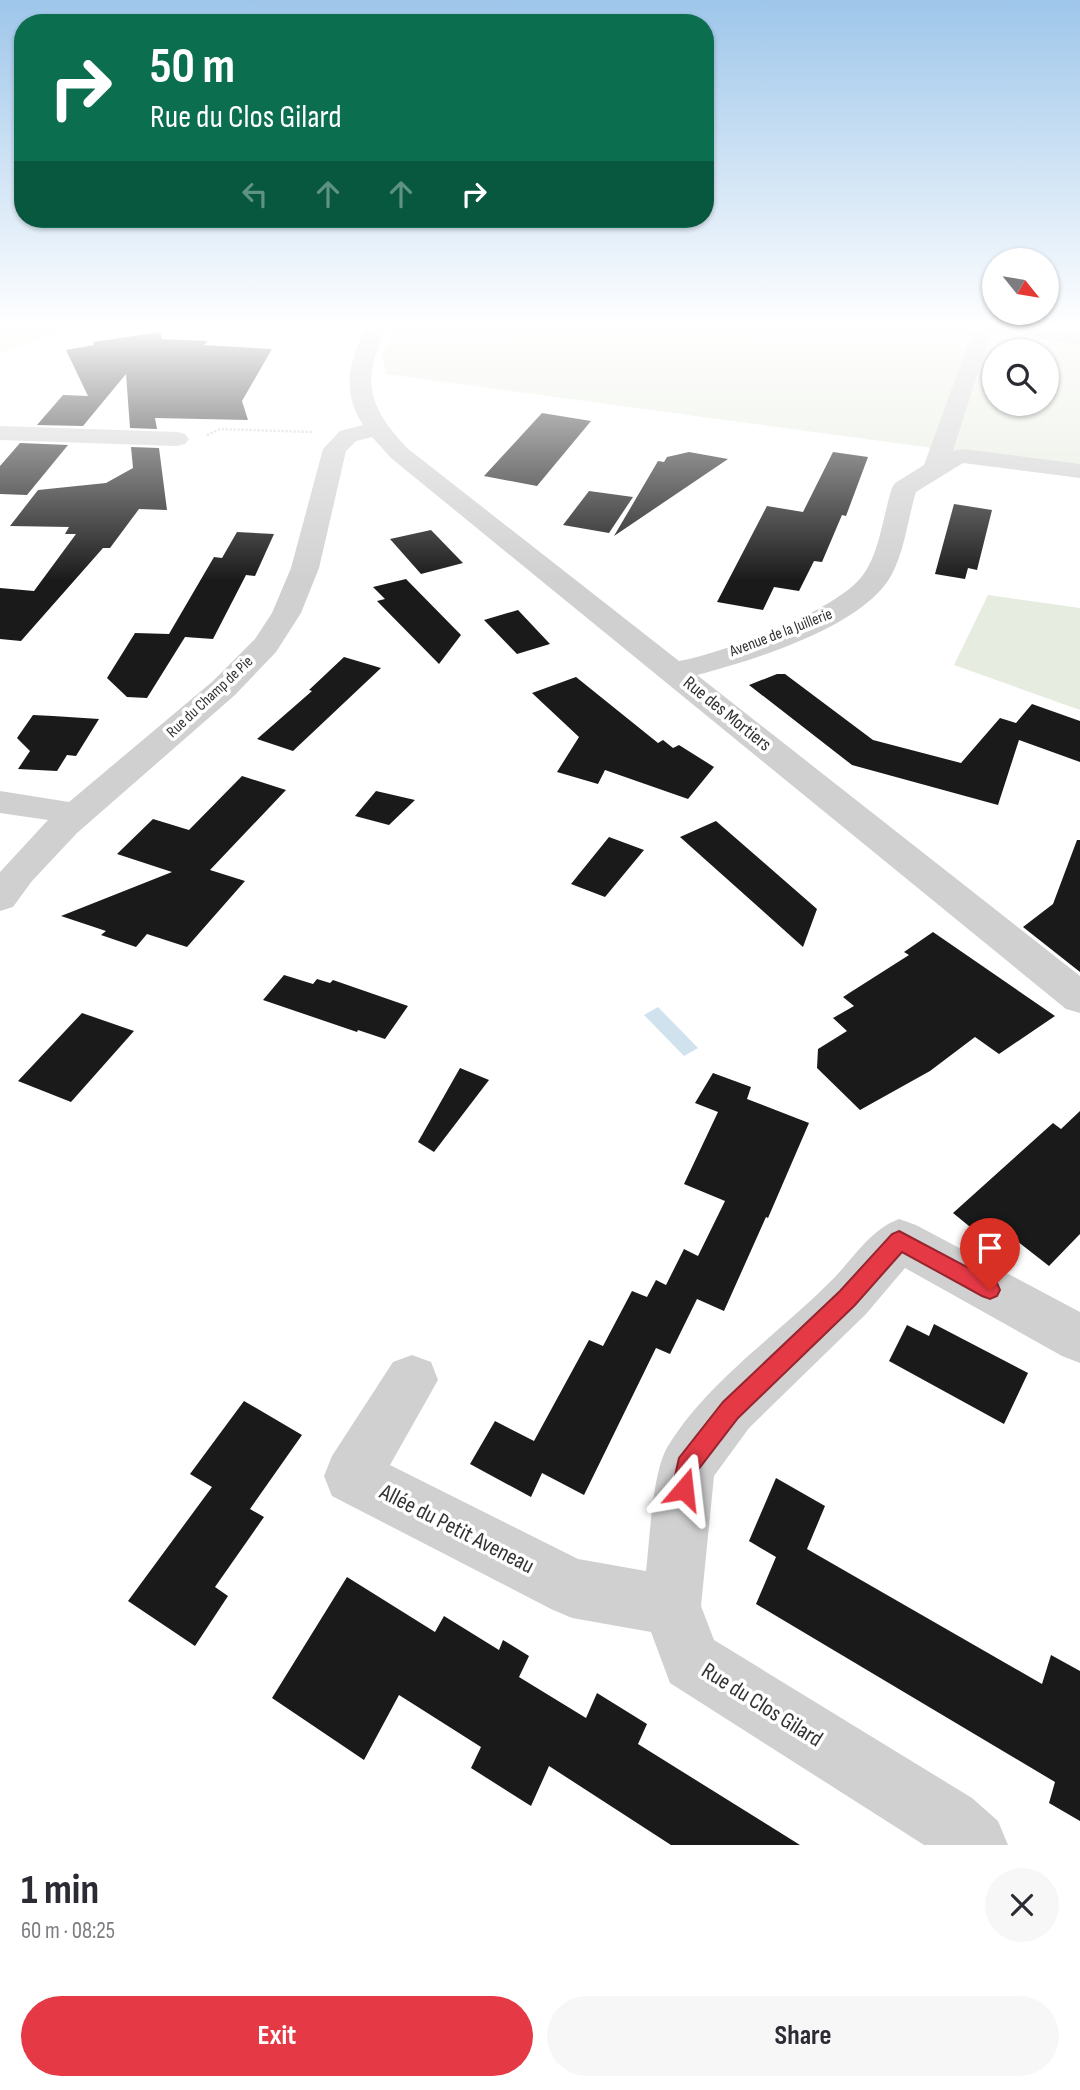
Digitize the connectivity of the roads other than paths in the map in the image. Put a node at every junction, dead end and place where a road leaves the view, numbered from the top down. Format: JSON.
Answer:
{"nodes":[{"id":1,"x":362,"y":409,"type":"edge"},
{"id":2,"x":956,"y":409,"type":"edge"},
{"id":3,"x":361,"y":432,"type":"junction"},
{"id":4,"x":0,"y":433,"type":"edge"},
{"id":5,"x":177,"y":439,"type":"road end"},
{"id":6,"x":934,"y":469,"type":"junction"},
{"id":7,"x":1080,"y":471,"type":"edge"},
{"id":8,"x":673,"y":671,"type":"junction"},
{"id":9,"x":0,"y":802,"type":"edge"},
{"id":10,"x":78,"y":814,"type":"junction"},
{"id":11,"x":0,"y":898,"type":"edge"},
{"id":12,"x":1080,"y":998,"type":"edge"},
{"id":13,"x":1080,"y":1339,"type":"edge"},
{"id":14,"x":412,"y":1381,"type":"dead end"},
{"id":15,"x":671,"y":1606,"type":"junction"},
{"id":16,"x":974,"y":1845,"type":"edge"}],
"edges":[{"from":1,"to":3,"type":"street"},
{"from":2,"to":6,"type":"street"},
{"from":3,"to":8,"type":"street","name":"Rue des Mortiers"},
{"from":3,"to":10,"type":"street","name":"Rue du Champ de Pie"},
{"from":4,"to":5,"type":"street"},
{"from":6,"to":7,"type":"street","name":"Avenue de la Juillerie"},
{"from":6,"to":8,"type":"street","name":"Avenue de la Juillerie"},
{"from":8,"to":12,"type":"street","name":"Rue des Mortiers"},
{"from":9,"to":10,"type":"street"},
{"from":10,"to":11,"type":"street","name":"Rue du Champ de Pie"},
{"from":13,"to":15,"type":"street","name":"Rue du Clos Gilard"},
{"from":14,"to":15,"type":"street","name":"Allée du Petit Aveneau"},
{"from":15,"to":16,"type":"street","name":"Rue du Clos Gilard"}]}
